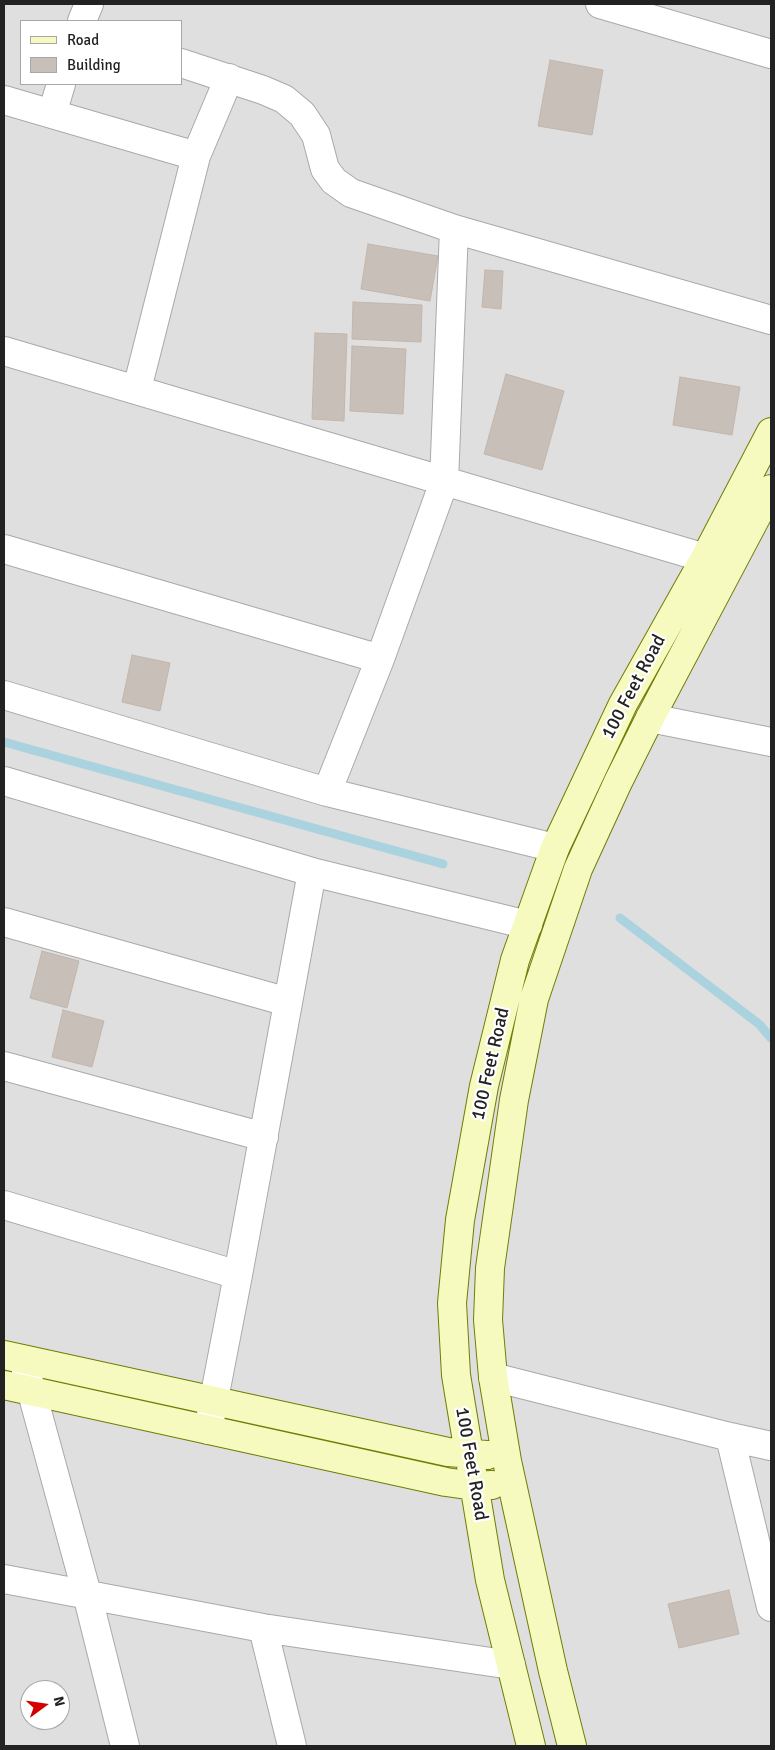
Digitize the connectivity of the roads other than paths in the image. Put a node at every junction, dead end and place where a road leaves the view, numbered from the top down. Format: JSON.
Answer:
{"nodes":[{"id":1,"x":89,"y":4,"type":"edge"},
{"id":2,"x":600,"y":4,"type":"edge"},
{"id":3,"x":82,"y":20,"type":"edge"},
{"id":4,"x":771,"y":54,"type":"edge"},
{"id":5,"x":182,"y":63,"type":"edge"},
{"id":6,"x":229,"y":78,"type":"junction"},
{"id":7,"x":62,"y":85,"type":"edge"},
{"id":8,"x":4,"y":100,"type":"edge"},
{"id":9,"x":52,"y":114,"type":"junction"},
{"id":10,"x":196,"y":156,"type":"junction"},
{"id":11,"x":454,"y":229,"type":"junction"},
{"id":12,"x":771,"y":320,"type":"edge"},
{"id":13,"x":4,"y":351,"type":"edge"},
{"id":14,"x":137,"y":389,"type":"junction"},
{"id":15,"x":771,"y":432,"type":"edge"},
{"id":16,"x":444,"y":482,"type":"junction"},
{"id":17,"x":771,"y":489,"type":"edge"},
{"id":18,"x":4,"y":549,"type":"edge"},
{"id":19,"x":705,"y":558,"type":"junction"},
{"id":20,"x":380,"y":660,"type":"junction"},
{"id":21,"x":4,"y":695,"type":"edge"},
{"id":22,"x":650,"y":718,"type":"junction"},
{"id":23,"x":771,"y":742,"type":"edge"},
{"id":24,"x":4,"y":781,"type":"edge"},
{"id":25,"x":327,"y":792,"type":"junction"},
{"id":26,"x":555,"y":848,"type":"junction"},
{"id":27,"x":312,"y":872,"type":"junction"},
{"id":28,"x":4,"y":922,"type":"edge"},
{"id":29,"x":528,"y":925,"type":"junction"},
{"id":30,"x":288,"y":1002,"type":"junction"},
{"id":31,"x":4,"y":1066,"type":"edge"},
{"id":32,"x":264,"y":1137,"type":"junction"},
{"id":33,"x":4,"y":1206,"type":"edge"},
{"id":34,"x":238,"y":1275,"type":"junction"},
{"id":35,"x":14,"y":1358,"type":"edge"},
{"id":36,"x":493,"y":1377,"type":"junction"},
{"id":37,"x":4,"y":1386,"type":"edge"},
{"id":38,"x":31,"y":1391,"type":"junction"},
{"id":39,"x":213,"y":1401,"type":"junction"},
{"id":40,"x":208,"y":1430,"type":"junction"},
{"id":41,"x":730,"y":1437,"type":"junction"},
{"id":42,"x":771,"y":1446,"type":"edge"},
{"id":43,"x":469,"y":1455,"type":"junction"},
{"id":44,"x":506,"y":1456,"type":"junction"},
{"id":45,"x":512,"y":1484,"type":"junction"},
{"id":46,"x":474,"y":1486,"type":"junction"},
{"id":47,"x":4,"y":1579,"type":"edge"},
{"id":48,"x":87,"y":1594,"type":"junction"},
{"id":49,"x":771,"y":1607,"type":"edge"},
{"id":50,"x":263,"y":1628,"type":"junction"},
{"id":51,"x":511,"y":1665,"type":"junction"},
{"id":52,"x":125,"y":1746,"type":"edge"},
{"id":53,"x":292,"y":1746,"type":"edge"},
{"id":54,"x":531,"y":1746,"type":"edge"},
{"id":55,"x":572,"y":1746,"type":"edge"}],
"edges":[{"from":1,"to":3,"type":"street"},
{"from":2,"to":4,"type":"street"},
{"from":5,"to":6,"type":"street"},
{"from":6,"to":10,"type":"street"},
{"from":6,"to":11,"type":"street"},
{"from":7,"to":9,"type":"street"},
{"from":8,"to":9,"type":"street"},
{"from":9,"to":10,"type":"street"},
{"from":10,"to":14,"type":"street"},
{"from":11,"to":12,"type":"street"},
{"from":11,"to":16,"type":"street"},
{"from":13,"to":14,"type":"street"},
{"from":14,"to":16,"type":"street"},
{"from":15,"to":19,"type":"main road","name":"100 Feet Road"},
{"from":16,"to":19,"type":"street"},
{"from":16,"to":20,"type":"street"},
{"from":17,"to":22,"type":"main road","name":"100 Feet Road"},
{"from":18,"to":20,"type":"street"},
{"from":19,"to":26,"type":"main road","name":"100 Feet Road"},
{"from":20,"to":25,"type":"street"},
{"from":21,"to":25,"type":"street"},
{"from":22,"to":23,"type":"street"},
{"from":22,"to":36,"type":"main road","name":"100 Feet Road"},
{"from":24,"to":27,"type":"street"},
{"from":25,"to":26,"type":"street"},
{"from":26,"to":29,"type":"main road","name":"100 Feet Road"},
{"from":27,"to":29,"type":"street"},
{"from":27,"to":30,"type":"street"},
{"from":28,"to":30,"type":"street"},
{"from":29,"to":43,"type":"main road","name":"100 Feet Road"},
{"from":30,"to":32,"type":"street"},
{"from":31,"to":32,"type":"street"},
{"from":32,"to":34,"type":"street"},
{"from":33,"to":34,"type":"street"},
{"from":34,"to":39,"type":"street"},
{"from":35,"to":38,"type":"street"},
{"from":35,"to":39,"type":"main road"},
{"from":36,"to":41,"type":"street"},
{"from":36,"to":44,"type":"main road","name":"100 Feet Road"},
{"from":37,"to":38,"type":"main road"},
{"from":38,"to":40,"type":"main road"},
{"from":38,"to":48,"type":"street"},
{"from":39,"to":40,"type":"street"},
{"from":39,"to":43,"type":"main road"},
{"from":40,"to":46,"type":"main road"},
{"from":41,"to":42,"type":"street"},
{"from":41,"to":49,"type":"street"},
{"from":43,"to":44,"type":"main road"},
{"from":43,"to":46,"type":"main road","name":"100 Feet Road"},
{"from":44,"to":45,"type":"main road","name":"100 Feet Road"},
{"from":45,"to":46,"type":"main road"},
{"from":45,"to":55,"type":"main road","name":"100 Feet Road"},
{"from":46,"to":51,"type":"main road","name":"100 Feet Road"},
{"from":47,"to":48,"type":"street"},
{"from":48,"to":50,"type":"street"},
{"from":48,"to":52,"type":"street"},
{"from":50,"to":51,"type":"street"},
{"from":50,"to":53,"type":"street"},
{"from":51,"to":54,"type":"main road","name":"100 Feet Road"}]}
